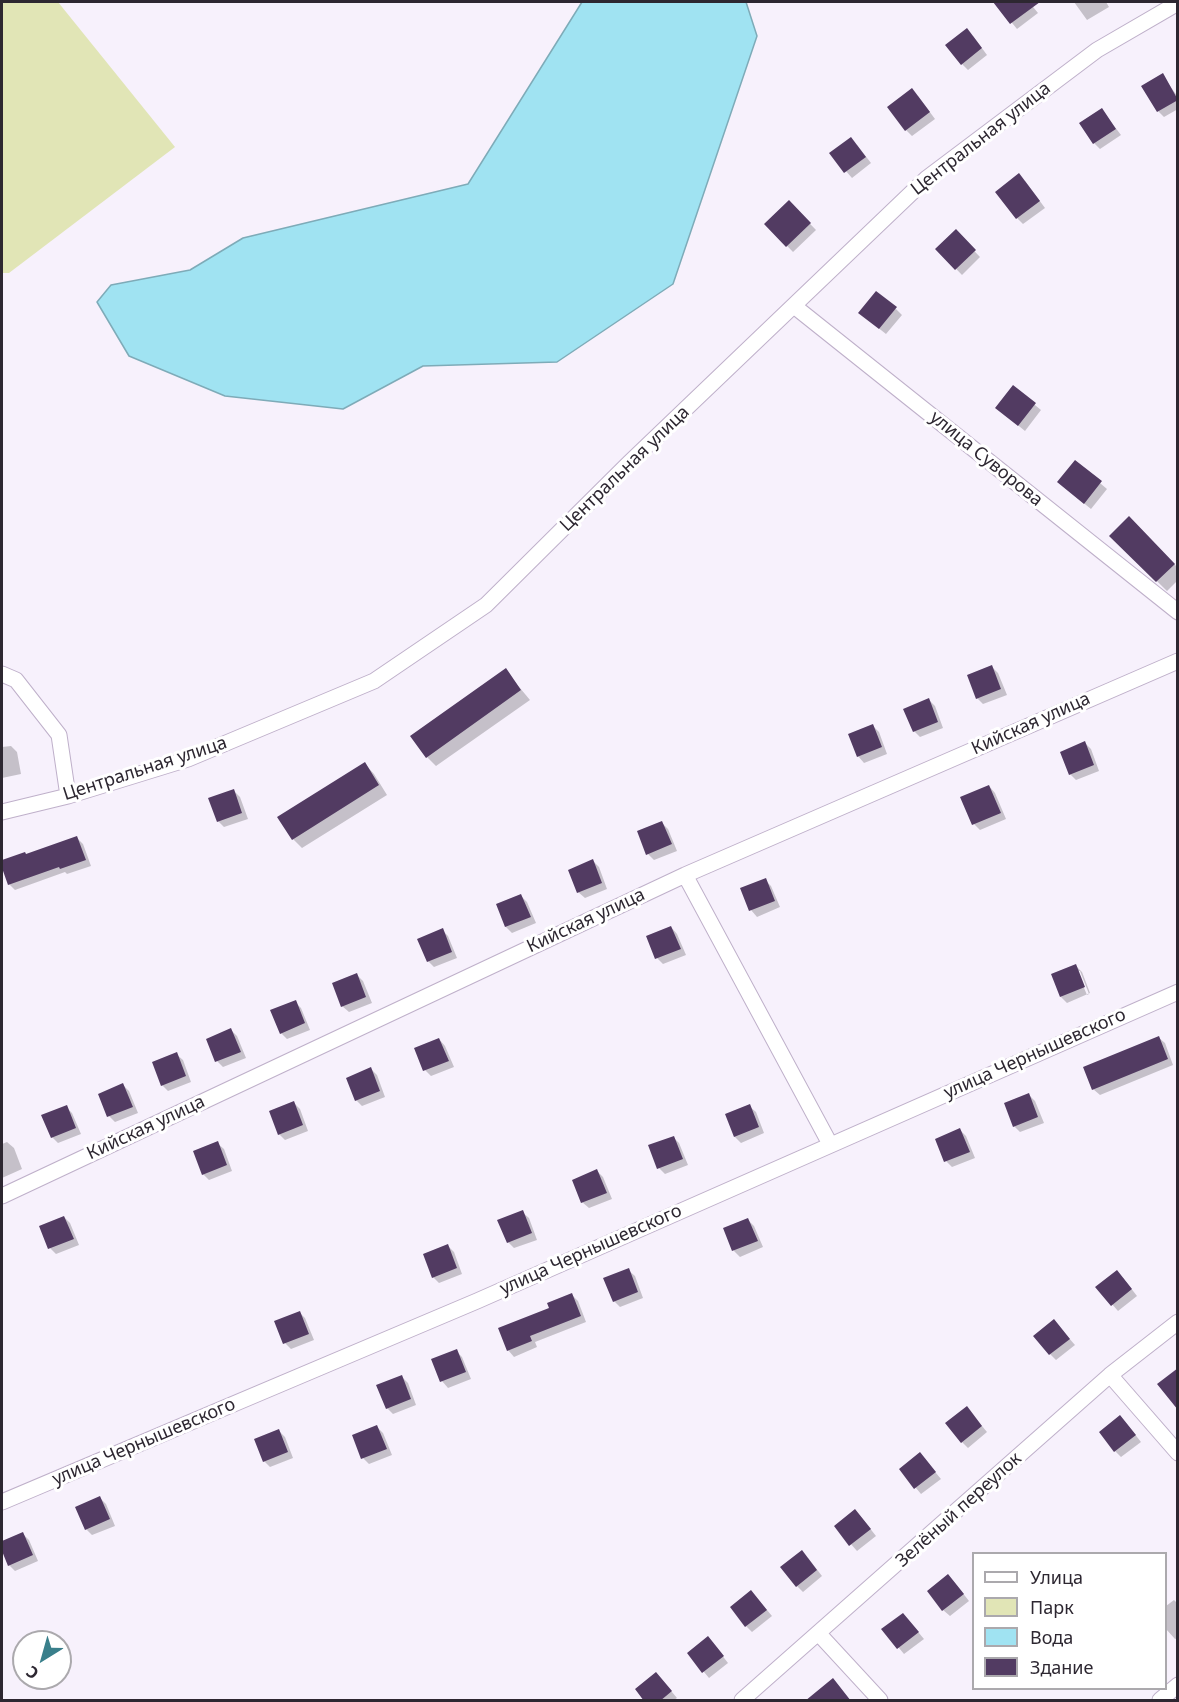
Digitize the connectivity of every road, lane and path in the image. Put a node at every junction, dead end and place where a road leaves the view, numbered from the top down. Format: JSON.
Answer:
{"nodes":[{"id":1,"x":1178,"y":3,"type":"edge"},
{"id":2,"x":794,"y":306,"type":"junction"},
{"id":3,"x":1178,"y":612,"type":"edge"},
{"id":4,"x":1178,"y":661,"type":"edge"},
{"id":5,"x":2,"y":674,"type":"edge"},
{"id":6,"x":68,"y":796,"type":"junction"},
{"id":7,"x":2,"y":812,"type":"edge"},
{"id":8,"x":684,"y":875,"type":"junction"},
{"id":9,"x":1178,"y":992,"type":"edge"},
{"id":10,"x":830,"y":1144,"type":"junction"},
{"id":11,"x":2,"y":1196,"type":"edge"},
{"id":12,"x":1178,"y":1322,"type":"edge"},
{"id":13,"x":1110,"y":1375,"type":"junction"},
{"id":14,"x":1178,"y":1453,"type":"edge"},
{"id":15,"x":2,"y":1502,"type":"edge"},
{"id":16,"x":819,"y":1634,"type":"junction"},
{"id":17,"x":1178,"y":1685,"type":"edge"},
{"id":18,"x":742,"y":1701,"type":"edge"},
{"id":19,"x":880,"y":1701,"type":"edge"},
{"id":20,"x":1160,"y":1701,"type":"edge"}],
"edges":[{"from":1,"to":2,"type":"street","name":"Центральная улица"},
{"from":2,"to":3,"type":"street","name":"улица Суворова"},
{"from":2,"to":6,"type":"street","name":"Центральная улица"},
{"from":4,"to":8,"type":"street","name":"Кийская улица"},
{"from":5,"to":6,"type":"street"},
{"from":6,"to":7,"type":"street","name":"Центральная улица"},
{"from":8,"to":10,"type":"street"},
{"from":8,"to":11,"type":"street","name":"Кийская улица"},
{"from":9,"to":10,"type":"street","name":"улица Чернышевского"},
{"from":10,"to":15,"type":"street","name":"улица Чернышевского"},
{"from":12,"to":13,"type":"street","name":"Зелёный переулок"},
{"from":13,"to":14,"type":"street"},
{"from":13,"to":16,"type":"street","name":"Зелёный переулок"},
{"from":16,"to":18,"type":"street","name":"Зелёный переулок"},
{"from":16,"to":19,"type":"street"},
{"from":17,"to":20,"type":"street"}]}
